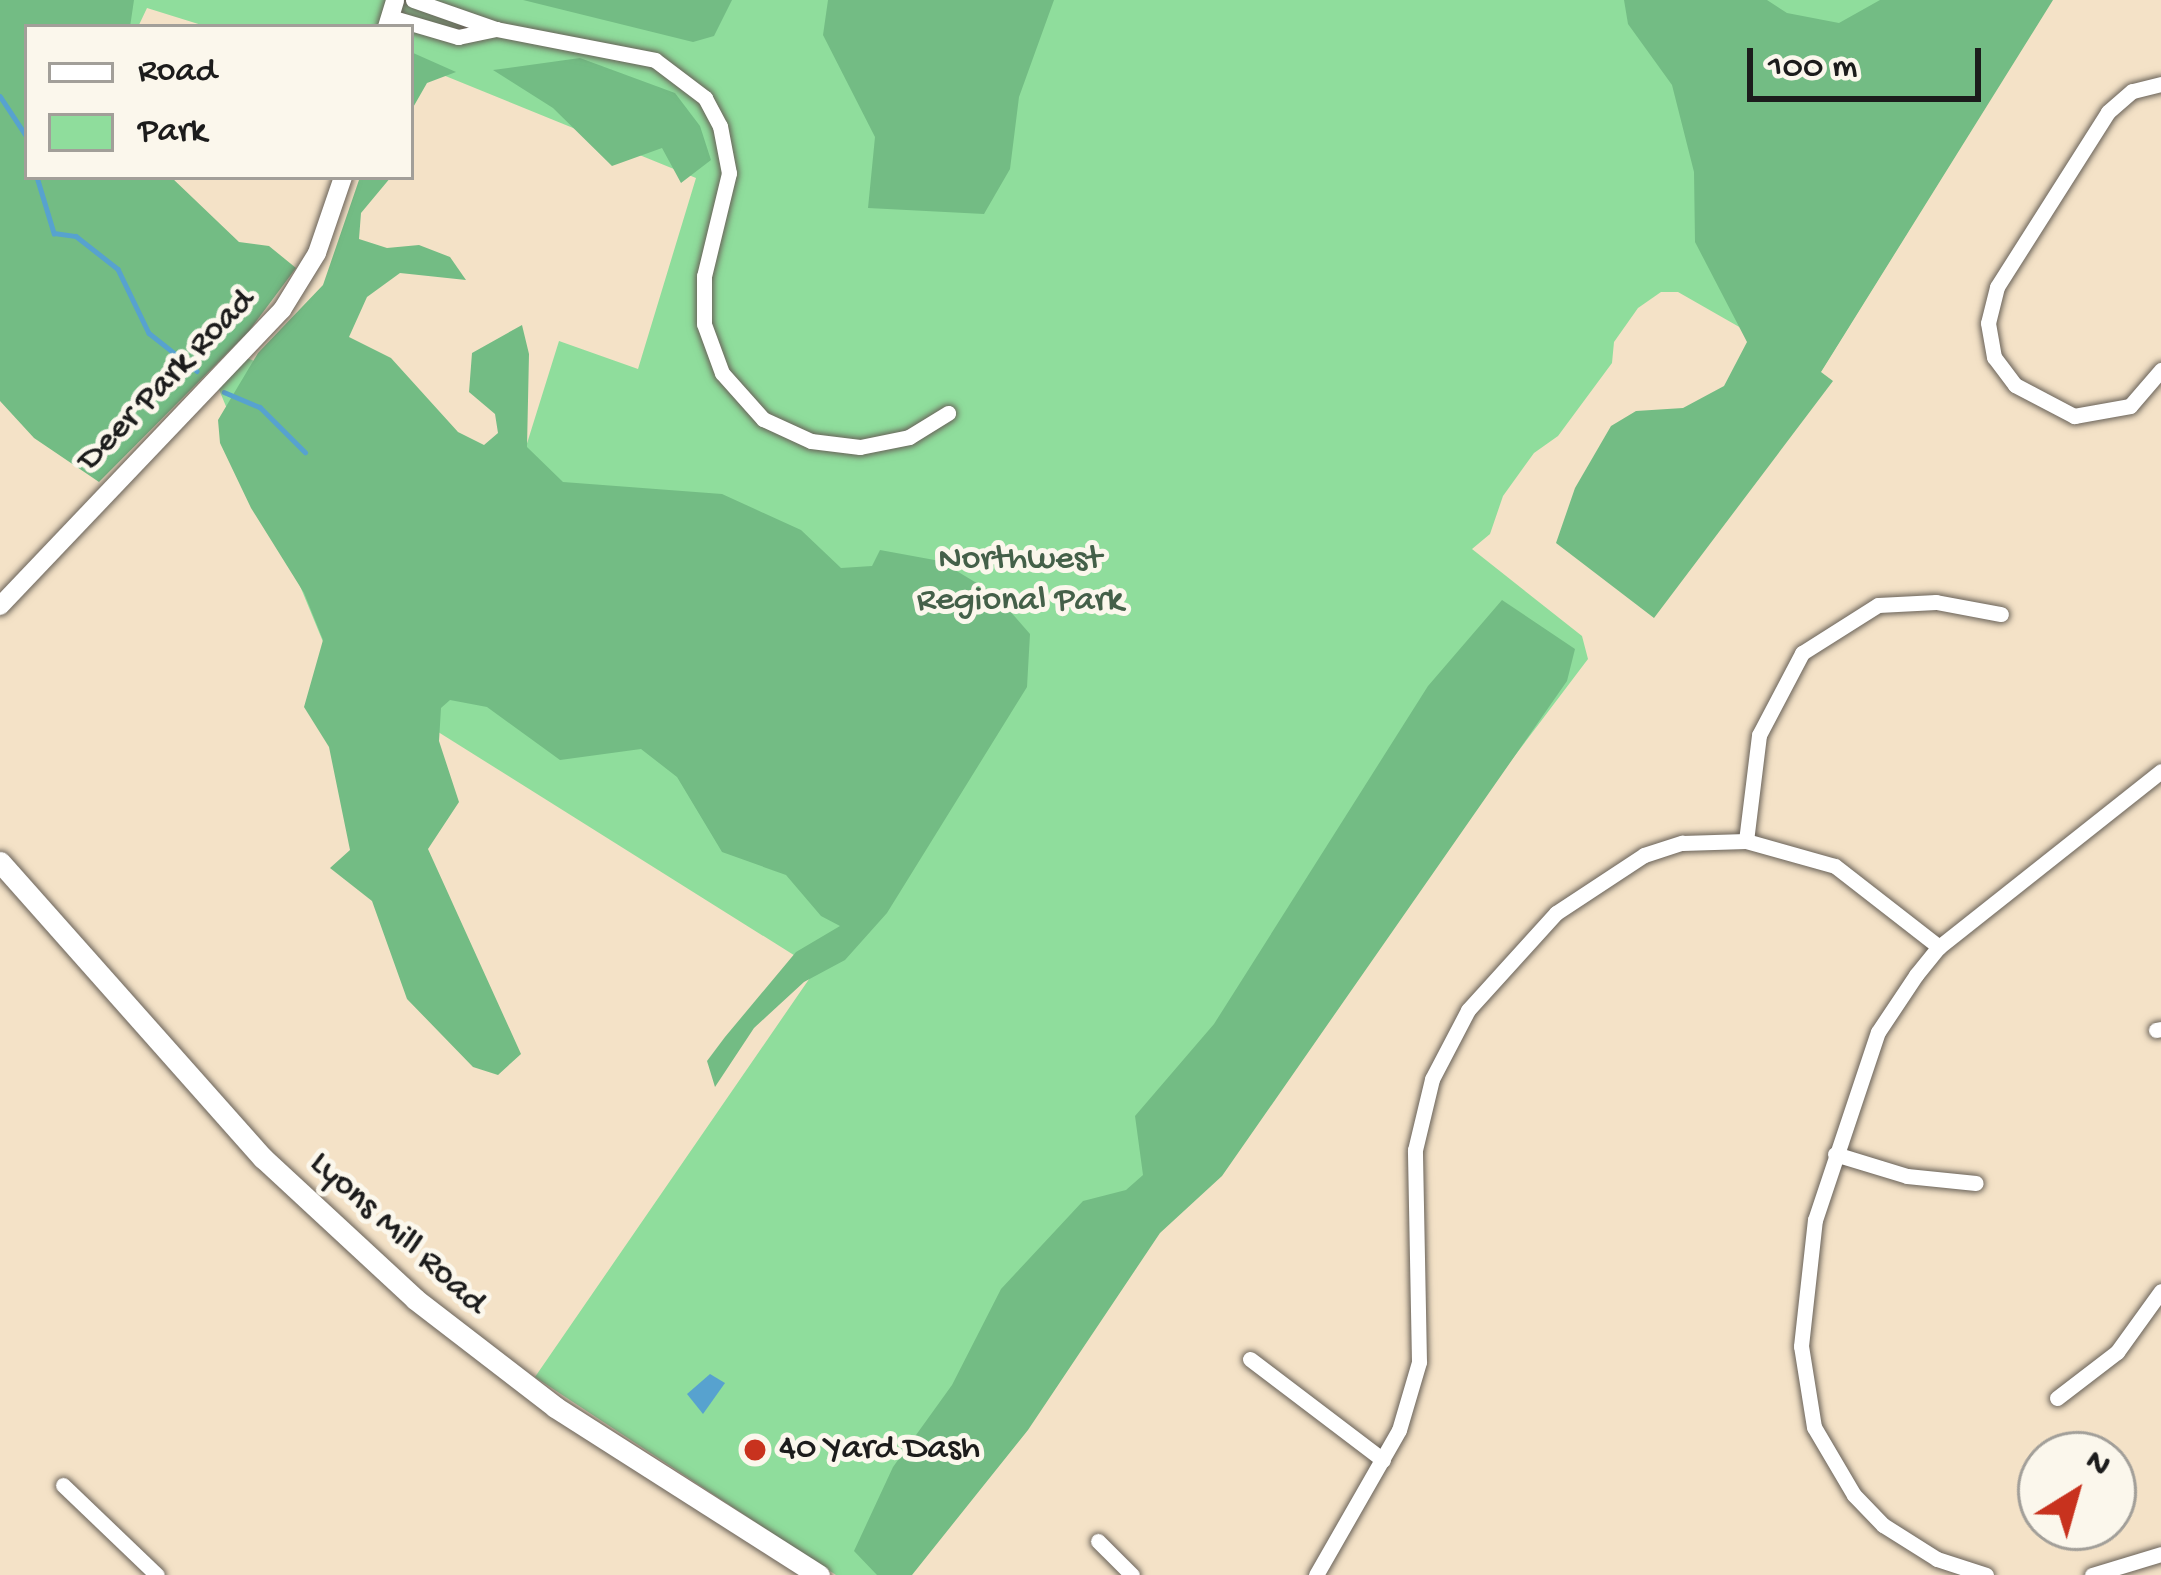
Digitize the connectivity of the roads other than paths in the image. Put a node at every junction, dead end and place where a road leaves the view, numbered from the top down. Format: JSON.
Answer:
{"nodes":[{"id":1,"x":412,"y":0,"type":"edge"},
{"id":2,"x":390,"y":15,"type":"edge"},
{"id":3,"x":496,"y":29,"type":"junction"},
{"id":4,"x":2161,"y":84,"type":"edge"},
{"id":5,"x":342,"y":180,"type":"edge"},
{"id":6,"x":2161,"y":370,"type":"edge"},
{"id":7,"x":948,"y":413,"type":"dead end"},
{"id":8,"x":0,"y":605,"type":"edge"},
{"id":9,"x":2001,"y":614,"type":"dead end"},
{"id":10,"x":2161,"y":771,"type":"edge"},
{"id":11,"x":1746,"y":841,"type":"junction"},
{"id":12,"x":0,"y":862,"type":"edge"},
{"id":13,"x":1940,"y":947,"type":"junction"},
{"id":14,"x":1834,"y":1154,"type":"junction"},
{"id":15,"x":1976,"y":1183,"type":"dead end"},
{"id":16,"x":2161,"y":1291,"type":"edge"},
{"id":17,"x":1250,"y":1359,"type":"dead end"},
{"id":18,"x":2057,"y":1398,"type":"dead end"},
{"id":19,"x":1383,"y":1460,"type":"junction"},
{"id":20,"x":63,"y":1485,"type":"dead end"},
{"id":21,"x":1098,"y":1541,"type":"dead end"},
{"id":22,"x":2161,"y":1554,"type":"edge"},
{"id":23,"x":157,"y":1575,"type":"edge"},
{"id":24,"x":819,"y":1575,"type":"edge"},
{"id":25,"x":1132,"y":1575,"type":"edge"},
{"id":26,"x":1316,"y":1575,"type":"edge"},
{"id":27,"x":1986,"y":1575,"type":"edge"},
{"id":28,"x":2092,"y":1575,"type":"edge"}],
"edges":[{"from":1,"to":3,"type":"street"},
{"from":2,"to":3,"type":"street"},
{"from":3,"to":7,"type":"street"},
{"from":4,"to":6,"type":"street"},
{"from":5,"to":8,"type":"street","name":"Deer Park Road"},
{"from":9,"to":11,"type":"street"},
{"from":10,"to":13,"type":"street"},
{"from":11,"to":13,"type":"street"},
{"from":11,"to":19,"type":"street"},
{"from":12,"to":24,"type":"main road","name":"Lyons Mill Road"},
{"from":13,"to":14,"type":"street"},
{"from":14,"to":15,"type":"street"},
{"from":14,"to":27,"type":"street"},
{"from":16,"to":18,"type":"street"},
{"from":17,"to":19,"type":"street"},
{"from":19,"to":26,"type":"street"},
{"from":20,"to":23,"type":"street"},
{"from":21,"to":25,"type":"street"},
{"from":22,"to":28,"type":"street"}]}
